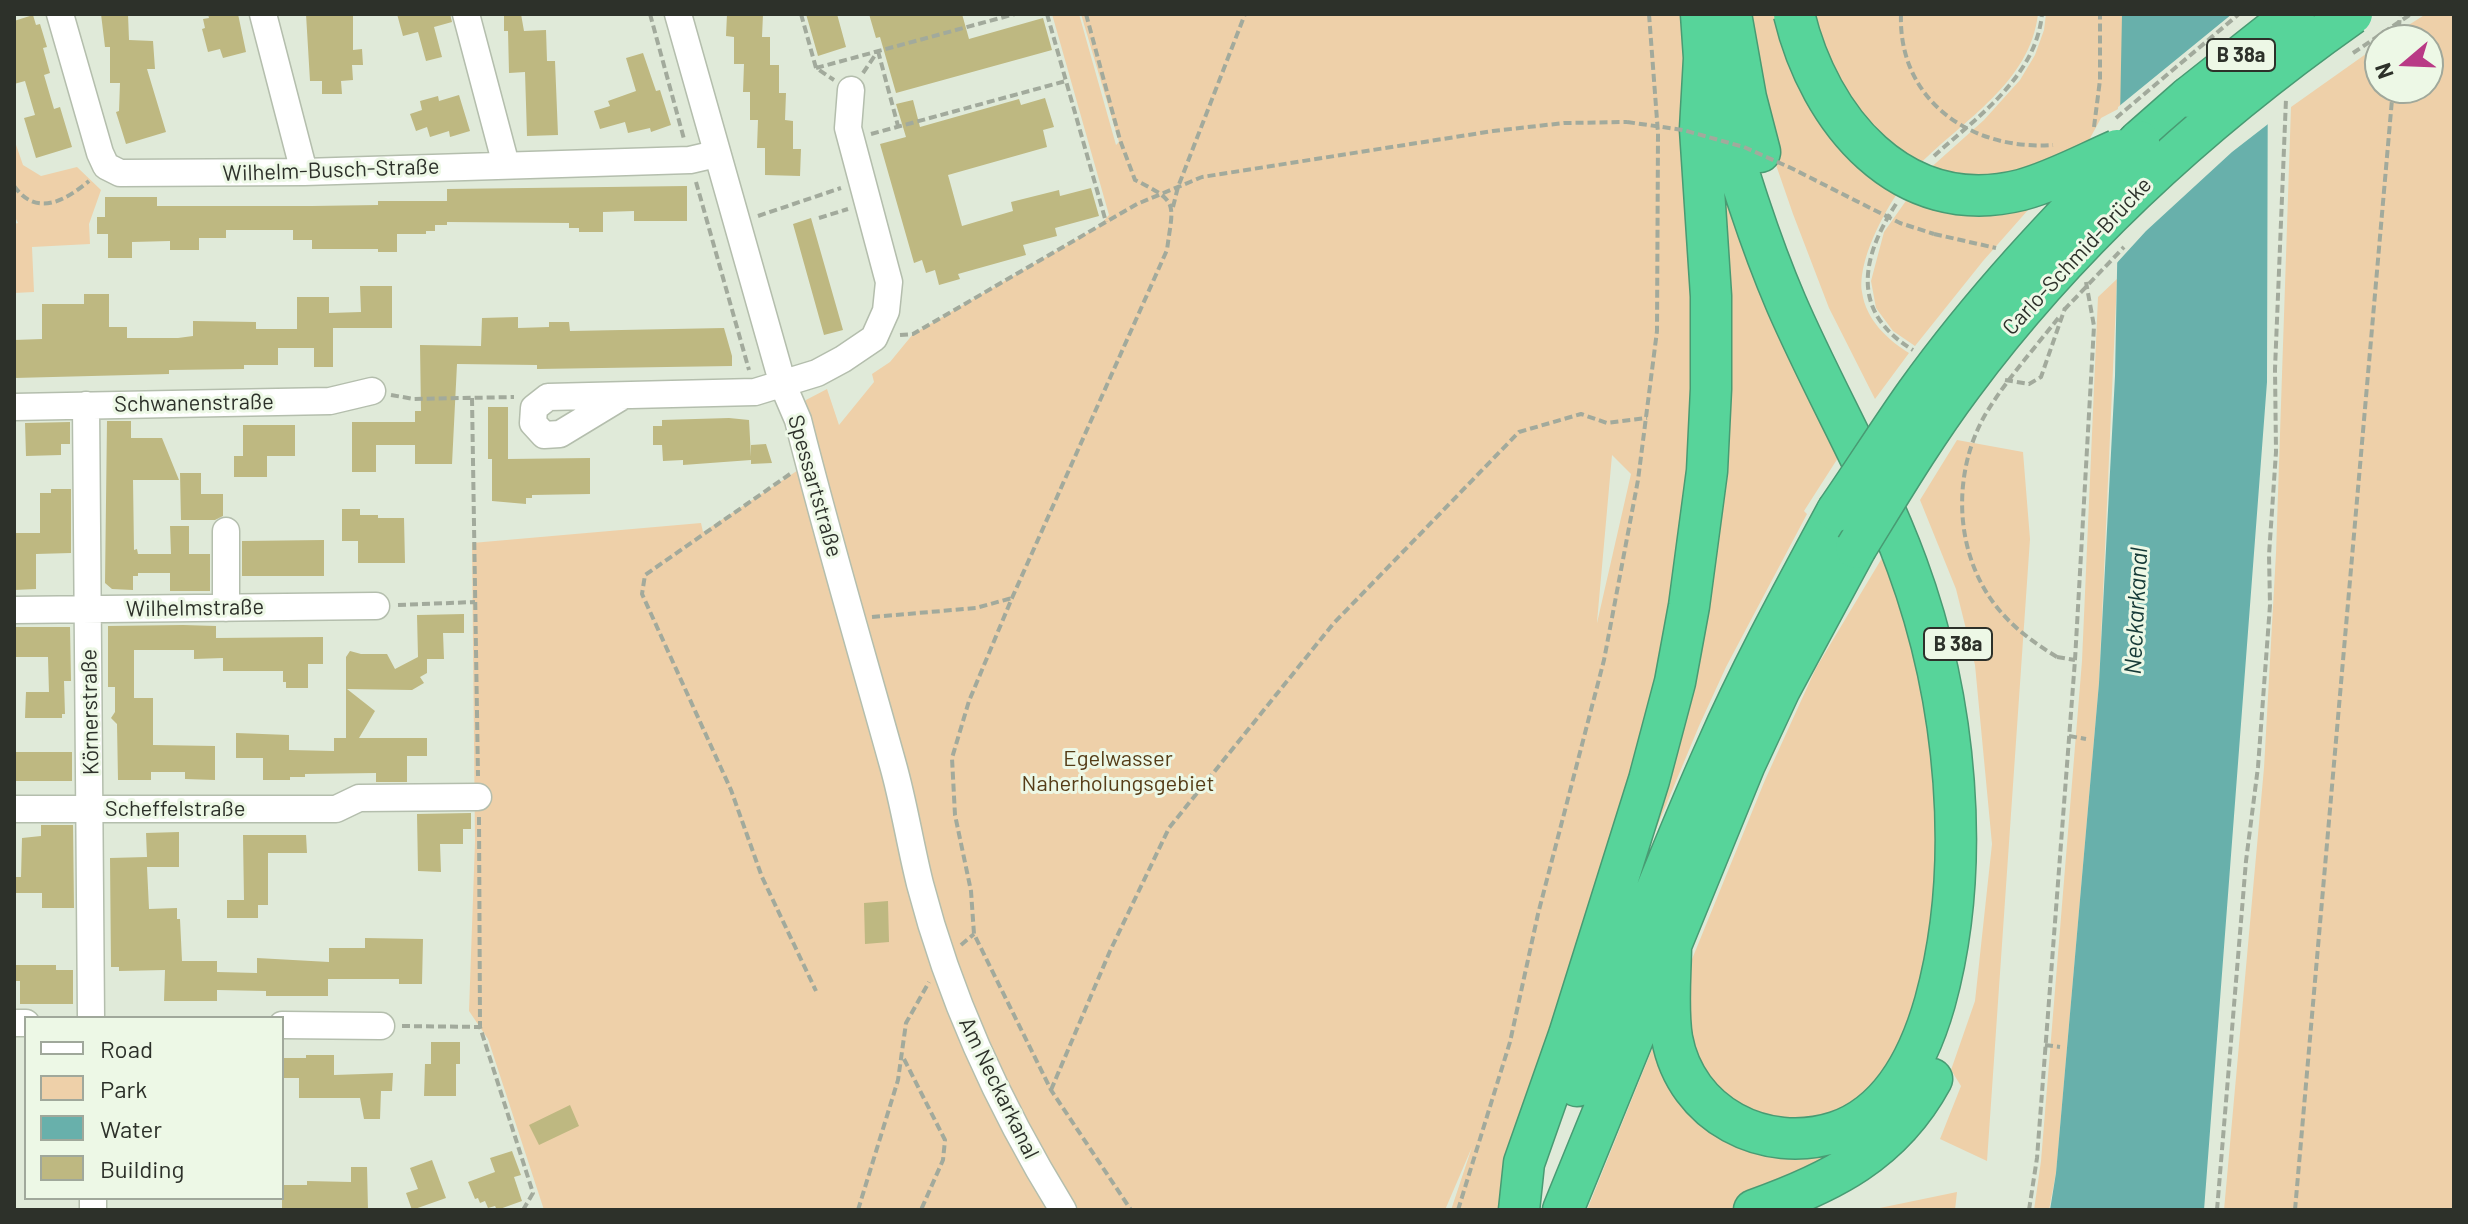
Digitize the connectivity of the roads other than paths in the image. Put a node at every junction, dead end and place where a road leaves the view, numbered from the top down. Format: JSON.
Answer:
{"nodes":[{"id":1,"x":60,"y":14,"type":"edge"},
{"id":2,"x":466,"y":14,"type":"edge"},
{"id":3,"x":678,"y":14,"type":"edge"},
{"id":4,"x":1701,"y":14,"type":"edge"},
{"id":5,"x":1731,"y":14,"type":"edge"},
{"id":6,"x":1794,"y":14,"type":"edge"},
{"id":7,"x":2294,"y":14,"type":"edge"},
{"id":8,"x":2352,"y":14,"type":"edge"},
{"id":9,"x":267,"y":19,"type":"edge"},
{"id":10,"x":1704,"y":58,"type":"junction"},
{"id":11,"x":851,"y":90,"type":"dead end"},
{"id":12,"x":2125,"y":131,"type":"junction"},
{"id":13,"x":716,"y":154,"type":"junction"},
{"id":14,"x":506,"y":165,"type":"junction"},
{"id":15,"x":304,"y":172,"type":"junction"},
{"id":16,"x":783,"y":385,"type":"junction"},
{"id":17,"x":372,"y":391,"type":"road end"},
{"id":18,"x":621,"y":397,"type":"junction"},
{"id":19,"x":86,"y":405,"type":"junction"},
{"id":20,"x":14,"y":407,"type":"edge"},
{"id":21,"x":226,"y":531,"type":"dead end"},
{"id":22,"x":376,"y":606,"type":"dead end"},
{"id":23,"x":226,"y":608,"type":"junction"},
{"id":24,"x":14,"y":610,"type":"edge"},
{"id":25,"x":88,"y":610,"type":"junction"},
{"id":26,"x":478,"y":797,"type":"dead end"},
{"id":27,"x":14,"y":809,"type":"edge"},
{"id":28,"x":91,"y":809,"type":"junction"},
{"id":29,"x":1671,"y":942,"type":"junction"},
{"id":30,"x":943,"y":961,"type":"joint"},
{"id":31,"x":91,"y":1016,"type":"edge"},
{"id":32,"x":284,"y":1025,"type":"edge"},
{"id":33,"x":381,"y":1026,"type":"dead end"},
{"id":34,"x":1063,"y":1210,"type":"edge"},
{"id":35,"x":1519,"y":1210,"type":"edge"},
{"id":36,"x":1525,"y":1210,"type":"edge"},
{"id":37,"x":1563,"y":1210,"type":"edge"},
{"id":38,"x":1754,"y":1210,"type":"edge"}],
"edges":[{"from":1,"to":15,"type":"street","name":"Wilhelm-Busch-Straße"},
{"from":2,"to":14,"type":"street"},
{"from":3,"to":13,"type":"street","name":"Spessartstraße"},
{"from":4,"to":10,"type":"highway","number":"B 38a"},
{"from":5,"to":38,"type":"highway","number":"B 38a"},
{"from":6,"to":12,"type":"highway","number":"B 38a","bridge":true},
{"from":7,"to":12,"type":"highway","name":"Carlo-Schmid-Brücke","number":"B 38a","bridge":true},
{"from":8,"to":29,"type":"highway","name":"Carlo-Schmid-Brücke","number":"B 38a","bridge":true},
{"from":9,"to":15,"type":"street"},
{"from":10,"to":29,"type":"highway","number":"B 38a"},
{"from":10,"to":35,"type":"highway","number":"B 38a"},
{"from":11,"to":16,"type":"street"},
{"from":12,"to":36,"type":"highway","name":"Carlo-Schmid-Brücke","number":"B 38a","bridge":true},
{"from":13,"to":14,"type":"street","name":"Wilhelm-Busch-Straße"},
{"from":13,"to":16,"type":"street","name":"Spessartstraße"},
{"from":14,"to":15,"type":"street","name":"Wilhelm-Busch-Straße"},
{"from":16,"to":18,"type":"street"},
{"from":16,"to":30,"type":"street","name":"Spessartstraße"},
{"from":17,"to":19,"type":"street","name":"Schwanenstraße"},
{"from":18,"to":18,"type":"street"},
{"from":19,"to":20,"type":"street","name":"Schwanenstraße"},
{"from":19,"to":25,"type":"street","name":"Körnerstraße"},
{"from":21,"to":23,"type":"street"},
{"from":22,"to":23,"type":"street","name":"Wilhelmstraße"},
{"from":23,"to":25,"type":"street","name":"Wilhelmstraße"},
{"from":24,"to":25,"type":"street","name":"Wilhelmstraße"},
{"from":25,"to":28,"type":"street","name":"Körnerstraße"},
{"from":26,"to":28,"type":"street","name":"Scheffelstraße"},
{"from":27,"to":28,"type":"street","name":"Scheffelstraße"},
{"from":28,"to":31,"type":"street","name":"Körnerstraße"},
{"from":29,"to":37,"type":"highway","number":"B 38a"},
{"from":30,"to":34,"type":"street","name":"Am Neckarkanal"},
{"from":32,"to":33,"type":"street"}]}
